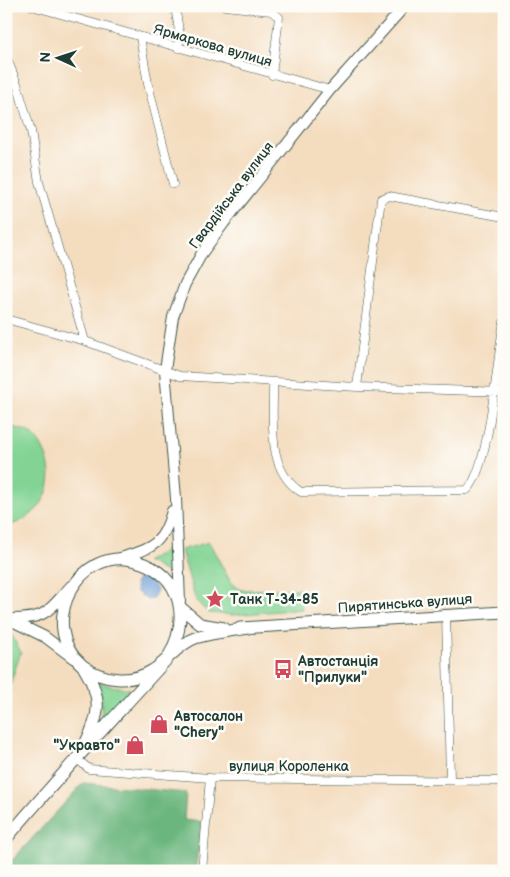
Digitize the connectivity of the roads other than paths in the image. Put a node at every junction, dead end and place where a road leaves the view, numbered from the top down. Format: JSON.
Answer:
{"nodes":[{"id":1,"x":32,"y":6,"type":"edge"},
{"id":2,"x":225,"y":6,"type":"edge"},
{"id":3,"x":405,"y":6,"type":"edge"},
{"id":4,"x":176,"y":7,"type":"edge"},
{"id":5,"x":140,"y":37,"type":"junction"},
{"id":6,"x":178,"y":48,"type":"junction"},
{"id":7,"x":6,"y":56,"type":"edge"},
{"id":8,"x":272,"y":75,"type":"junction"},
{"id":9,"x":330,"y":90,"type":"junction"},
{"id":10,"x":173,"y":184,"type":"dead end"},
{"id":11,"x":504,"y":217,"type":"edge"},
{"id":12,"x":6,"y":319,"type":"edge"},
{"id":13,"x":504,"y":322,"type":"edge"},
{"id":14,"x":85,"y":341,"type":"junction"},
{"id":15,"x":165,"y":370,"type":"junction"},
{"id":16,"x":273,"y":382,"type":"junction"},
{"id":17,"x":357,"y":387,"type":"junction"},
{"id":18,"x":495,"y":392,"type":"junction"},
{"id":19,"x":504,"y":392,"type":"edge"},
{"id":20,"x":176,"y":498,"type":"junction"},
{"id":21,"x":118,"y":559,"type":"junction"},
{"id":22,"x":73,"y":584,"type":"junction"},
{"id":23,"x":180,"y":607,"type":"junction"},
{"id":24,"x":504,"y":612,"type":"edge"},
{"id":25,"x":446,"y":614,"type":"junction"},
{"id":26,"x":8,"y":619,"type":"edge"},
{"id":27,"x":248,"y":628,"type":"junction"},
{"id":28,"x":167,"y":659,"type":"junction"},
{"id":29,"x":82,"y":664,"type":"junction"},
{"id":30,"x":77,"y":759,"type":"junction"},
{"id":31,"x":210,"y":778,"type":"junction"},
{"id":32,"x":450,"y":779,"type":"junction"},
{"id":33,"x":504,"y":781,"type":"edge"},
{"id":34,"x":6,"y":838,"type":"edge"},
{"id":35,"x":202,"y":871,"type":"edge"}],
"edges":[{"from":1,"to":5,"type":"street","name":"Ярмаркова вулиця"},
{"from":2,"to":8,"type":"street"},
{"from":3,"to":9,"type":"main road","name":"Гвардійська вулиця"},
{"from":4,"to":6,"type":"street"},
{"from":5,"to":6,"type":"street","name":"Ярмаркова вулиця"},
{"from":5,"to":10,"type":"street"},
{"from":6,"to":8,"type":"street","name":"Ярмаркова вулиця"},
{"from":7,"to":14,"type":"street"},
{"from":8,"to":9,"type":"street","name":"Ярмаркова вулиця"},
{"from":9,"to":15,"type":"main road","name":"Гвардійська вулиця"},
{"from":11,"to":17,"type":"street"},
{"from":12,"to":14,"type":"street"},
{"from":13,"to":18,"type":"street"},
{"from":14,"to":15,"type":"street"},
{"from":15,"to":16,"type":"street"},
{"from":15,"to":20,"type":"main road","name":"Гвардійська вулиця"},
{"from":16,"to":17,"type":"street"},
{"from":16,"to":18,"type":"street"},
{"from":17,"to":18,"type":"street"},
{"from":18,"to":19,"type":"street"},
{"from":20,"to":21,"type":"main road"},
{"from":20,"to":23,"type":"main road","name":"Гвардійська вулиця"},
{"from":21,"to":22,"type":"main road"},
{"from":21,"to":23,"type":"main road"},
{"from":22,"to":26,"type":"main road"},
{"from":22,"to":29,"type":"main road"},
{"from":23,"to":27,"type":"main road"},
{"from":23,"to":28,"type":"main road"},
{"from":24,"to":25,"type":"main road","name":"Пирятинська вулиця"},
{"from":25,"to":27,"type":"main road","name":"Пирятинська вулиця"},
{"from":25,"to":32,"type":"street"},
{"from":26,"to":29,"type":"main road"},
{"from":27,"to":28,"type":"main road"},
{"from":28,"to":29,"type":"main road"},
{"from":28,"to":30,"type":"main road"},
{"from":29,"to":30,"type":"main road"},
{"from":30,"to":31,"type":"street","name":"вулиця Короленка"},
{"from":30,"to":34,"type":"main road"},
{"from":31,"to":32,"type":"street","name":"вулиця Короленка"},
{"from":31,"to":35,"type":"street"},
{"from":32,"to":33,"type":"street","name":"вулиця Короленка"}]}
